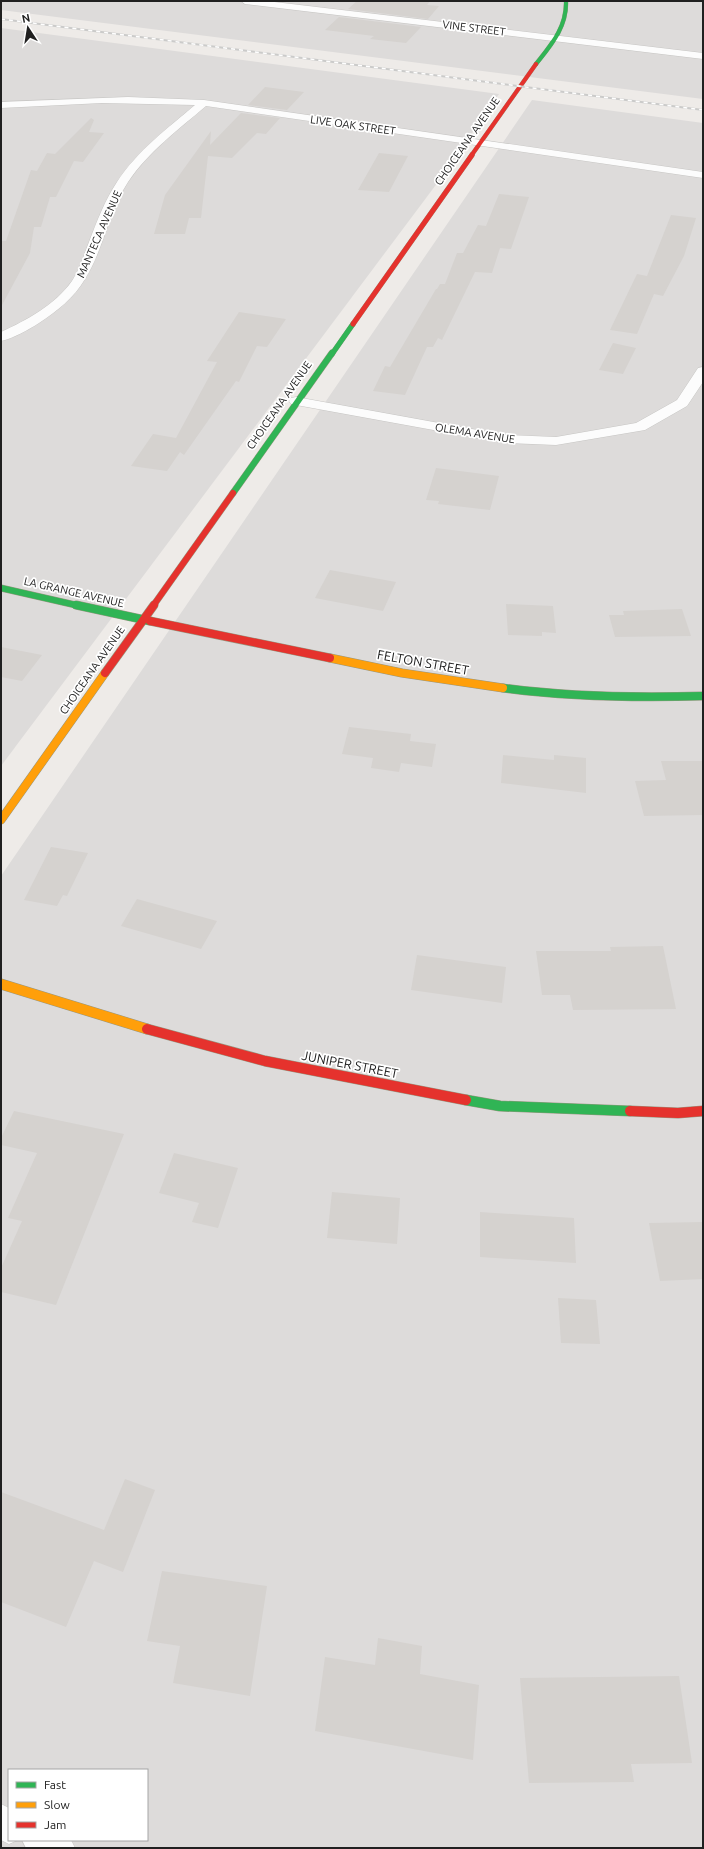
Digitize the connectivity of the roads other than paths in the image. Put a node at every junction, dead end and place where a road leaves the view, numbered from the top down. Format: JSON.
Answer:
{"nodes":[{"id":1,"x":245,"y":1,"type":"edge"},
{"id":2,"x":566,"y":1,"type":"edge"},
{"id":3,"x":553,"y":38,"type":"junction"},
{"id":4,"x":703,"y":56,"type":"edge"},
{"id":5,"x":204,"y":103,"type":"junction"},
{"id":6,"x":1,"y":106,"type":"edge"},
{"id":7,"x":481,"y":143,"type":"junction"},
{"id":8,"x":703,"y":175,"type":"edge"},
{"id":9,"x":1,"y":337,"type":"edge"},
{"id":10,"x":703,"y":371,"type":"edge"},
{"id":11,"x":296,"y":402,"type":"junction"},
{"id":12,"x":1,"y":588,"type":"edge"},
{"id":13,"x":142,"y":619,"type":"junction"},
{"id":14,"x":703,"y":696,"type":"edge"},
{"id":15,"x":1,"y":820,"type":"edge"},
{"id":16,"x":1,"y":984,"type":"edge"},
{"id":17,"x":703,"y":1111,"type":"edge"},
{"id":18,"x":42,"y":1841,"type":"edge"},
{"id":19,"x":57,"y":1848,"type":"edge"}],
"edges":[{"from":1,"to":3,"type":"street","name":"VINE STREET"},
{"from":2,"to":3,"type":"street","name":"CHOICEANA AVENUE"},
{"from":3,"to":4,"type":"street","name":"VINE STREET"},
{"from":3,"to":7,"type":"street","name":"CHOICEANA AVENUE"},
{"from":5,"to":6,"type":"street","name":"LIVE OAK STREET"},
{"from":5,"to":7,"type":"street","name":"LIVE OAK STREET"},
{"from":5,"to":9,"type":"street","name":"MANTECA AVENUE"},
{"from":7,"to":8,"type":"street","name":"LIVE OAK STREET"},
{"from":7,"to":11,"type":"street","name":"CHOICEANA AVENUE"},
{"from":10,"to":11,"type":"street","name":"OLEMA AVENUE"},
{"from":11,"to":13,"type":"street","name":"CHOICEANA AVENUE"},
{"from":12,"to":13,"type":"street","name":"LA GRANGE AVENUE"},
{"from":13,"to":14,"type":"street","name":"FELTON STREET"},
{"from":13,"to":15,"type":"street","name":"CHOICEANA AVENUE"},
{"from":16,"to":17,"type":"street","name":"JUNIPER STREET"},
{"from":18,"to":19,"type":"street"}]}
